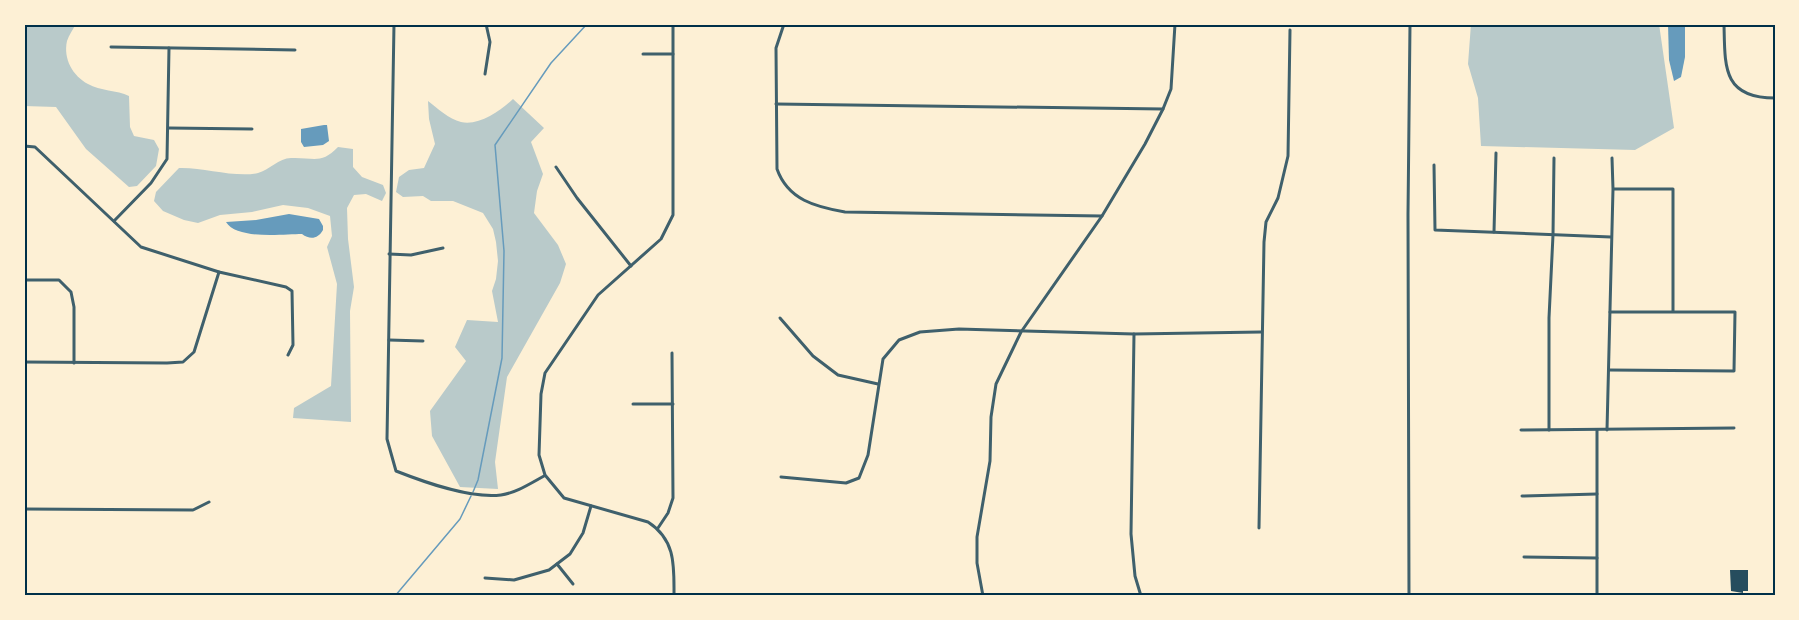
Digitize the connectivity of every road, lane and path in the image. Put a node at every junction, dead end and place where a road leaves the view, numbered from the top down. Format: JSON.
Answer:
{"nodes":[{"id":1,"x":394,"y":24,"type":"edge"},
{"id":2,"x":486,"y":24,"type":"edge"},
{"id":3,"x":673,"y":24,"type":"edge"},
{"id":4,"x":784,"y":24,"type":"edge"},
{"id":5,"x":1176,"y":24,"type":"edge"},
{"id":6,"x":1410,"y":24,"type":"edge"},
{"id":7,"x":1725,"y":24,"type":"edge"},
{"id":8,"x":1290,"y":30,"type":"dead end"},
{"id":9,"x":111,"y":47,"type":"dead end"},
{"id":10,"x":169,"y":48,"type":"junction"},
{"id":11,"x":295,"y":50,"type":"dead end"},
{"id":12,"x":642,"y":54,"type":"dead end"},
{"id":13,"x":673,"y":54,"type":"junction"},
{"id":14,"x":485,"y":74,"type":"dead end"},
{"id":15,"x":1775,"y":98,"type":"edge"},
{"id":16,"x":776,"y":104,"type":"junction"},
{"id":17,"x":1163,"y":109,"type":"junction"},
{"id":18,"x":169,"y":128,"type":"junction"},
{"id":19,"x":252,"y":129,"type":"dead end"},
{"id":20,"x":24,"y":146,"type":"edge"},
{"id":21,"x":1496,"y":153,"type":"dead end"},
{"id":22,"x":1554,"y":158,"type":"dead end"},
{"id":23,"x":1612,"y":158,"type":"dead end"},
{"id":24,"x":1434,"y":165,"type":"dead end"},
{"id":25,"x":556,"y":167,"type":"dead end"},
{"id":26,"x":1613,"y":189,"type":"junction"},
{"id":27,"x":1102,"y":216,"type":"junction"},
{"id":28,"x":114,"y":221,"type":"junction"},
{"id":29,"x":1494,"y":232,"type":"junction"},
{"id":30,"x":1554,"y":235,"type":"junction"},
{"id":31,"x":1611,"y":237,"type":"junction"},
{"id":32,"x":443,"y":248,"type":"dead end"},
{"id":33,"x":390,"y":254,"type":"junction"},
{"id":34,"x":631,"y":266,"type":"junction"},
{"id":35,"x":219,"y":272,"type":"junction"},
{"id":36,"x":24,"y":280,"type":"edge"},
{"id":37,"x":1673,"y":311,"type":"junction"},
{"id":38,"x":1610,"y":312,"type":"junction"},
{"id":39,"x":780,"y":318,"type":"dead end"},
{"id":40,"x":1021,"y":332,"type":"junction"},
{"id":41,"x":1261,"y":332,"type":"junction"},
{"id":42,"x":1134,"y":334,"type":"junction"},
{"id":43,"x":389,"y":340,"type":"junction"},
{"id":44,"x":423,"y":341,"type":"dead end"},
{"id":45,"x":672,"y":353,"type":"dead end"},
{"id":46,"x":288,"y":355,"type":"dead end"},
{"id":47,"x":24,"y":362,"type":"edge"},
{"id":48,"x":74,"y":363,"type":"junction"},
{"id":49,"x":1609,"y":370,"type":"junction"},
{"id":50,"x":878,"y":384,"type":"junction"},
{"id":51,"x":633,"y":404,"type":"dead end"},
{"id":52,"x":673,"y":404,"type":"junction"},
{"id":53,"x":1734,"y":428,"type":"dead end"},
{"id":54,"x":1521,"y":430,"type":"dead end"},
{"id":55,"x":1550,"y":430,"type":"junction"},
{"id":56,"x":1597,"y":430,"type":"junction"},
{"id":57,"x":1607,"y":430,"type":"junction"},
{"id":58,"x":545,"y":475,"type":"junction"},
{"id":59,"x":781,"y":477,"type":"dead end"},
{"id":60,"x":1597,"y":494,"type":"junction"},
{"id":61,"x":1522,"y":496,"type":"dead end"},
{"id":62,"x":209,"y":502,"type":"dead end"},
{"id":63,"x":591,"y":506,"type":"junction"},
{"id":64,"x":24,"y":508,"type":"edge"},
{"id":65,"x":658,"y":528,"type":"junction"},
{"id":66,"x":1259,"y":528,"type":"dead end"},
{"id":67,"x":1524,"y":557,"type":"dead end"},
{"id":68,"x":1597,"y":558,"type":"junction"},
{"id":69,"x":557,"y":564,"type":"junction"},
{"id":70,"x":485,"y":578,"type":"dead end"},
{"id":71,"x":573,"y":584,"type":"dead end"},
{"id":72,"x":674,"y":596,"type":"edge"},
{"id":73,"x":983,"y":596,"type":"edge"},
{"id":74,"x":1141,"y":596,"type":"edge"},
{"id":75,"x":1409,"y":596,"type":"edge"},
{"id":76,"x":1597,"y":596,"type":"edge"}],
"edges":[{"from":1,"to":33,"type":"street"},
{"from":2,"to":14,"type":"street"},
{"from":3,"to":13,"type":"street"},
{"from":4,"to":16,"type":"street"},
{"from":5,"to":17,"type":"street"},
{"from":6,"to":75,"type":"street"},
{"from":7,"to":15,"type":"street"},
{"from":8,"to":41,"type":"street"},
{"from":9,"to":10,"type":"street"},
{"from":10,"to":11,"type":"street"},
{"from":10,"to":18,"type":"street"},
{"from":12,"to":13,"type":"street"},
{"from":13,"to":34,"type":"street"},
{"from":16,"to":17,"type":"street"},
{"from":16,"to":27,"type":"street"},
{"from":17,"to":27,"type":"street"},
{"from":18,"to":19,"type":"street"},
{"from":18,"to":28,"type":"street"},
{"from":20,"to":28,"type":"street"},
{"from":21,"to":29,"type":"street"},
{"from":22,"to":30,"type":"street"},
{"from":23,"to":26,"type":"street"},
{"from":24,"to":29,"type":"street"},
{"from":25,"to":34,"type":"street"},
{"from":26,"to":31,"type":"street"},
{"from":26,"to":37,"type":"street"},
{"from":27,"to":40,"type":"street"},
{"from":28,"to":35,"type":"street"},
{"from":29,"to":30,"type":"street"},
{"from":30,"to":31,"type":"street"},
{"from":30,"to":55,"type":"street"},
{"from":31,"to":38,"type":"street"},
{"from":32,"to":33,"type":"street"},
{"from":33,"to":43,"type":"street"},
{"from":34,"to":58,"type":"street"},
{"from":35,"to":46,"type":"street"},
{"from":35,"to":48,"type":"street"},
{"from":36,"to":48,"type":"street"},
{"from":37,"to":38,"type":"street"},
{"from":37,"to":49,"type":"street"},
{"from":38,"to":49,"type":"street"},
{"from":39,"to":50,"type":"street"},
{"from":40,"to":42,"type":"street"},
{"from":40,"to":50,"type":"street"},
{"from":40,"to":73,"type":"street"},
{"from":41,"to":42,"type":"street"},
{"from":41,"to":66,"type":"street"},
{"from":42,"to":74,"type":"street"},
{"from":43,"to":44,"type":"street"},
{"from":43,"to":58,"type":"street"},
{"from":45,"to":52,"type":"street"},
{"from":47,"to":48,"type":"street"},
{"from":49,"to":57,"type":"street"},
{"from":50,"to":59,"type":"street"},
{"from":51,"to":52,"type":"street"},
{"from":52,"to":65,"type":"street"},
{"from":53,"to":57,"type":"street"},
{"from":54,"to":55,"type":"street"},
{"from":55,"to":56,"type":"street"},
{"from":56,"to":57,"type":"street"},
{"from":56,"to":60,"type":"street"},
{"from":58,"to":63,"type":"street"},
{"from":60,"to":61,"type":"street"},
{"from":60,"to":68,"type":"street"},
{"from":62,"to":64,"type":"street"},
{"from":63,"to":65,"type":"street"},
{"from":63,"to":69,"type":"street"},
{"from":65,"to":72,"type":"street"},
{"from":67,"to":68,"type":"street"},
{"from":68,"to":76,"type":"street"},
{"from":69,"to":70,"type":"street"},
{"from":69,"to":71,"type":"street"}]}
